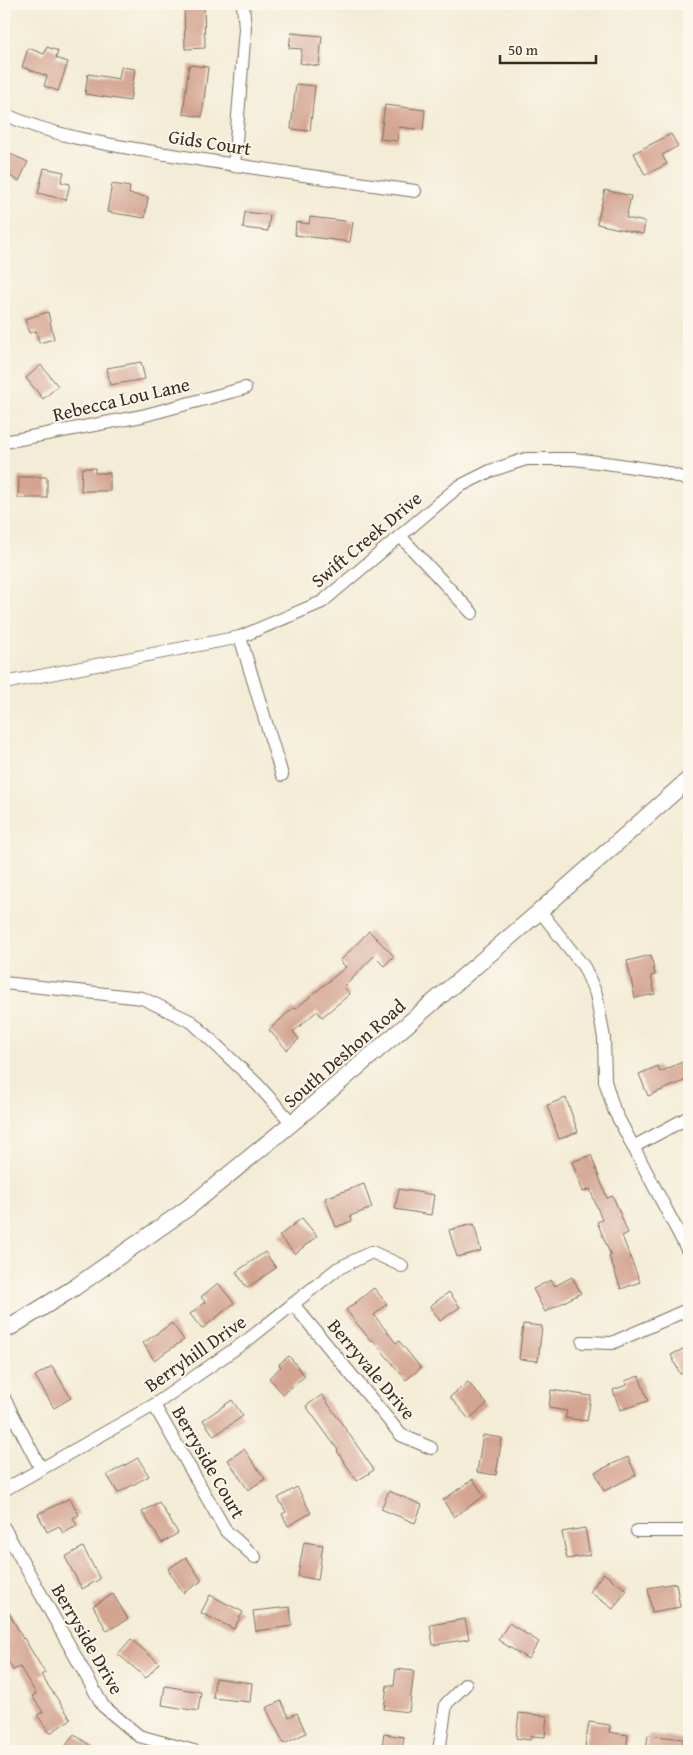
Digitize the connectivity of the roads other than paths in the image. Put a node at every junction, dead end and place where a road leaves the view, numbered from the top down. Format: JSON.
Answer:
{"nodes":[{"id":1,"x":243,"y":4,"type":"edge"},
{"id":2,"x":4,"y":114,"type":"edge"},
{"id":3,"x":234,"y":166,"type":"junction"},
{"id":4,"x":415,"y":191,"type":"dead end"},
{"id":5,"x":245,"y":388,"type":"dead end"},
{"id":6,"x":4,"y":442,"type":"edge"},
{"id":7,"x":689,"y":480,"type":"edge"},
{"id":8,"x":400,"y":536,"type":"junction"},
{"id":9,"x":472,"y":613,"type":"dead end"},
{"id":10,"x":240,"y":637,"type":"junction"},
{"id":11,"x":4,"y":683,"type":"edge"},
{"id":12,"x":282,"y":775,"type":"dead end"},
{"id":13,"x":689,"y":779,"type":"edge"},
{"id":14,"x":540,"y":911,"type":"junction"},
{"id":15,"x":4,"y":982,"type":"edge"},
{"id":16,"x":689,"y":1117,"type":"edge"},
{"id":17,"x":292,"y":1123,"type":"junction"},
{"id":18,"x":633,"y":1147,"type":"junction"},
{"id":19,"x":689,"y":1253,"type":"edge"},
{"id":20,"x":402,"y":1266,"type":"dead end"},
{"id":21,"x":293,"y":1304,"type":"junction"},
{"id":22,"x":689,"y":1309,"type":"edge"},
{"id":23,"x":4,"y":1331,"type":"edge"},
{"id":24,"x":583,"y":1342,"type":"dead end"},
{"id":25,"x":4,"y":1398,"type":"edge"},
{"id":26,"x":154,"y":1405,"type":"junction"},
{"id":27,"x":431,"y":1448,"type":"dead end"},
{"id":28,"x":41,"y":1469,"type":"junction"},
{"id":29,"x":4,"y":1490,"type":"edge"},
{"id":30,"x":4,"y":1528,"type":"edge"},
{"id":31,"x":637,"y":1531,"type":"dead end"},
{"id":32,"x":689,"y":1531,"type":"edge"},
{"id":33,"x":255,"y":1557,"type":"dead end"},
{"id":34,"x":466,"y":1684,"type":"dead end"},
{"id":35,"x":194,"y":1751,"type":"edge"},
{"id":36,"x":439,"y":1751,"type":"edge"}],
"edges":[{"from":1,"to":3,"type":"street"},
{"from":2,"to":3,"type":"street","name":"Gids Court"},
{"from":3,"to":4,"type":"street","name":"Gids Court"},
{"from":5,"to":6,"type":"street","name":"Rebecca Lou Lane"},
{"from":7,"to":8,"type":"street","name":"Swift Creek Drive"},
{"from":8,"to":9,"type":"street"},
{"from":8,"to":10,"type":"street","name":"Swift Creek Drive"},
{"from":10,"to":11,"type":"street","name":"Swift Creek Drive"},
{"from":10,"to":12,"type":"street"},
{"from":13,"to":14,"type":"street","name":"South Deshon Road"},
{"from":14,"to":17,"type":"street","name":"South Deshon Road"},
{"from":14,"to":18,"type":"street"},
{"from":15,"to":17,"type":"street"},
{"from":16,"to":18,"type":"street"},
{"from":17,"to":23,"type":"street","name":"South Deshon Road"},
{"from":18,"to":19,"type":"street"},
{"from":20,"to":21,"type":"street","name":"Berryhill Drive"},
{"from":21,"to":26,"type":"street","name":"Berryhill Drive"},
{"from":21,"to":27,"type":"street","name":"Berryvale Drive"},
{"from":22,"to":24,"type":"street"},
{"from":25,"to":28,"type":"street"},
{"from":26,"to":28,"type":"street","name":"Berryhill Drive"},
{"from":26,"to":33,"type":"street","name":"Berryside Court"},
{"from":28,"to":29,"type":"street","name":"Berryhill Drive"},
{"from":30,"to":35,"type":"street","name":"Berryside Drive"},
{"from":31,"to":32,"type":"street"},
{"from":34,"to":36,"type":"street"}]}
